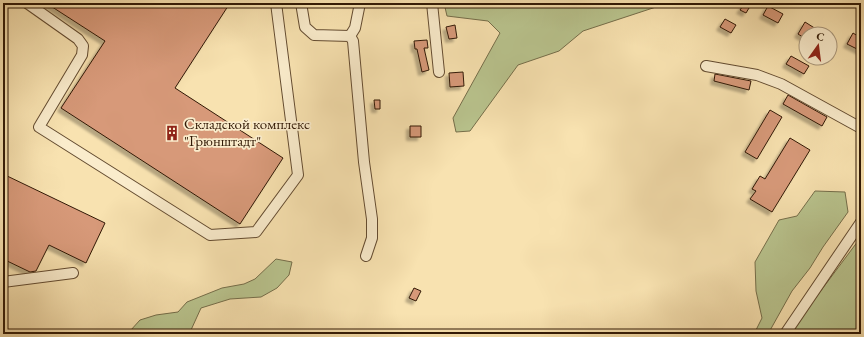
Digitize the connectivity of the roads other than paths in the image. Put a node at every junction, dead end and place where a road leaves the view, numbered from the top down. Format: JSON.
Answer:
{"nodes":[{"id":1,"x":27,"y":3,"type":"edge"},
{"id":2,"x":276,"y":3,"type":"edge"},
{"id":3,"x":301,"y":3,"type":"edge"},
{"id":4,"x":360,"y":3,"type":"edge"},
{"id":5,"x":432,"y":3,"type":"edge"},
{"id":6,"x":350,"y":36,"type":"junction"},
{"id":7,"x":706,"y":66,"type":"dead end"},
{"id":8,"x":439,"y":72,"type":"dead end"},
{"id":9,"x":861,"y":128,"type":"edge"},
{"id":10,"x":861,"y":222,"type":"edge"},
{"id":11,"x":366,"y":256,"type":"dead end"},
{"id":12,"x":73,"y":273,"type":"dead end"},
{"id":13,"x":3,"y":282,"type":"edge"},
{"id":14,"x":785,"y":334,"type":"edge"}],
"edges":[{"from":1,"to":2,"type":"street"},
{"from":3,"to":6,"type":"street"},
{"from":4,"to":6,"type":"street"},
{"from":5,"to":8,"type":"street"},
{"from":6,"to":11,"type":"street"},
{"from":7,"to":9,"type":"street"},
{"from":10,"to":14,"type":"street"},
{"from":12,"to":13,"type":"street"}]}
